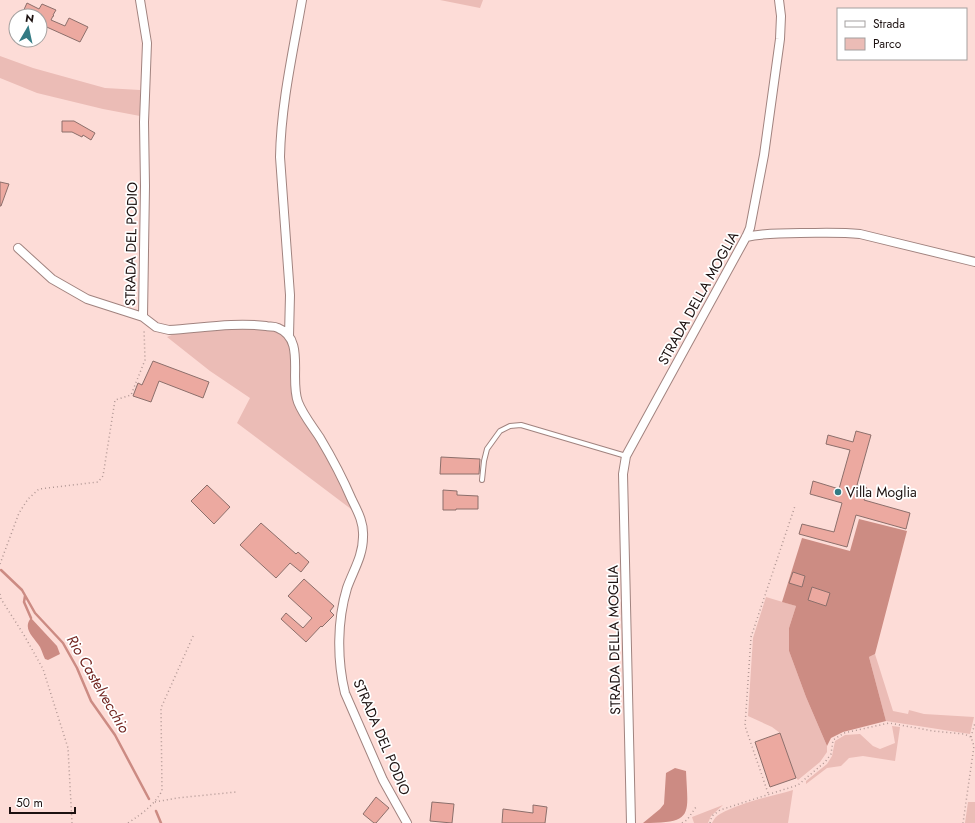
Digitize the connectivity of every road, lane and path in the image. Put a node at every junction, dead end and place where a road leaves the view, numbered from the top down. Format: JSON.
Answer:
{"nodes":[{"id":1,"x":140,"y":0,"type":"edge"},
{"id":2,"x":302,"y":0,"type":"edge"},
{"id":3,"x":779,"y":0,"type":"edge"},
{"id":4,"x":746,"y":237,"type":"junction"},
{"id":5,"x":18,"y":248,"type":"dead end"},
{"id":6,"x":975,"y":262,"type":"edge"},
{"id":7,"x":142,"y":317,"type":"junction"},
{"id":8,"x":289,"y":336,"type":"junction"},
{"id":9,"x":626,"y":456,"type":"junction"},
{"id":10,"x":482,"y":480,"type":"dead end"},
{"id":11,"x":795,"y":506,"type":"dead end"},
{"id":12,"x":0,"y":564,"type":"edge"},
{"id":13,"x":0,"y":594,"type":"edge"},
{"id":14,"x":194,"y":634,"type":"dead end"},
{"id":15,"x":975,"y":723,"type":"edge"},
{"id":16,"x":971,"y":737,"type":"junction"},
{"id":17,"x":236,"y":792,"type":"dead end"},
{"id":18,"x":768,"y":793,"type":"junction"},
{"id":19,"x":155,"y":802,"type":"junction"},
{"id":20,"x":696,"y":807,"type":"dead end"},
{"id":21,"x":72,"y":823,"type":"edge"},
{"id":22,"x":128,"y":823,"type":"edge"},
{"id":23,"x":407,"y":823,"type":"edge"},
{"id":24,"x":631,"y":823,"type":"edge"},
{"id":25,"x":682,"y":823,"type":"edge"},
{"id":26,"x":710,"y":823,"type":"edge"},
{"id":27,"x":963,"y":823,"type":"edge"}],
"edges":[{"from":1,"to":7,"type":"street","name":"STRADA DEL PODIO"},
{"from":2,"to":8,"type":"street"},
{"from":3,"to":4,"type":"street","name":"STRADA DELLA MOGLIA"},
{"from":4,"to":6,"type":"street"},
{"from":4,"to":9,"type":"street","name":"STRADA DELLA MOGLIA"},
{"from":5,"to":7,"type":"street"},
{"from":7,"to":8,"type":"street","name":"STRADA DEL PODIO"},
{"from":7,"to":12,"type":"path"},
{"from":8,"to":23,"type":"street","name":"STRADA DEL PODIO"},
{"from":9,"to":10,"type":"lane"},
{"from":9,"to":24,"type":"street","name":"STRADA DELLA MOGLIA"},
{"from":11,"to":18,"type":"path"},
{"from":13,"to":21,"type":"path"},
{"from":14,"to":19,"type":"path"},
{"from":15,"to":16,"type":"path"},
{"from":16,"to":18,"type":"path"},
{"from":16,"to":27,"type":"path"},
{"from":17,"to":19,"type":"path"},
{"from":18,"to":26,"type":"path"},
{"from":19,"to":22,"type":"path"},
{"from":20,"to":25,"type":"path"}]}
